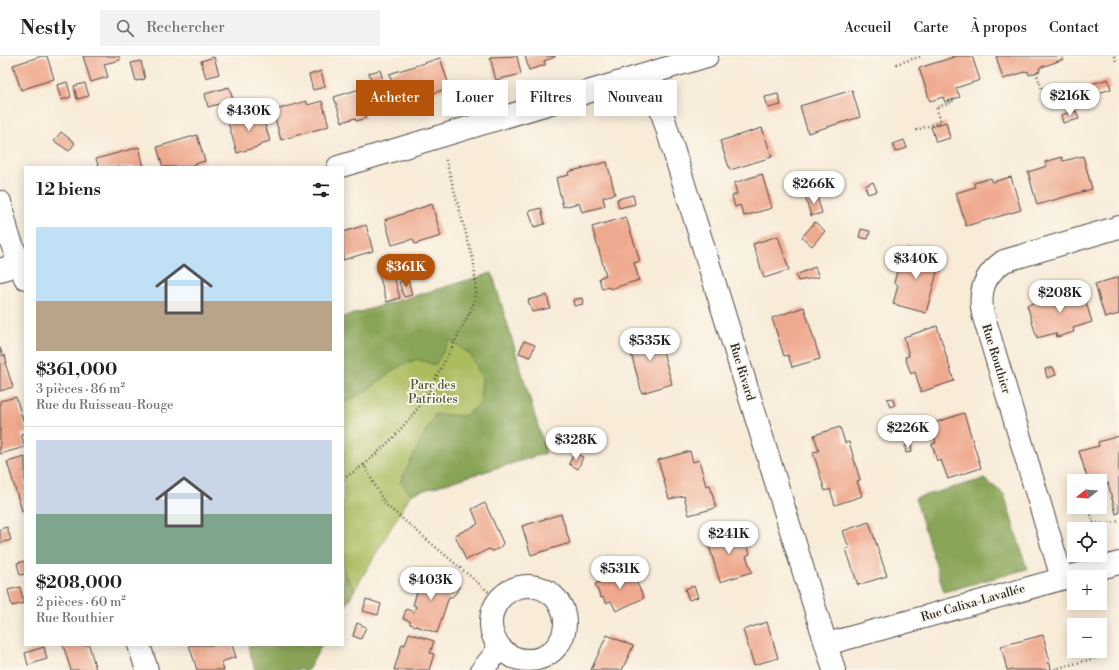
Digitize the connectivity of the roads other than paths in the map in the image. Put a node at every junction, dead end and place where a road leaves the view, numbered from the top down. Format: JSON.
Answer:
{"nodes":[{"id":1,"x":707,"y":56,"type":"edge"},
{"id":2,"x":650,"y":74,"type":"junction"},
{"id":3,"x":341,"y":166,"type":"edge"},
{"id":4,"x":0,"y":202,"type":"edge"},
{"id":5,"x":1119,"y":227,"type":"edge"},
{"id":6,"x":17,"y":269,"type":"edge"},
{"id":7,"x":1119,"y":563,"type":"edge"},
{"id":8,"x":1062,"y":578,"type":"junction"},
{"id":9,"x":827,"y":644,"type":"junction"},
{"id":10,"x":140,"y":646,"type":"edge"},
{"id":11,"x":500,"y":648,"type":"junction"},
{"id":12,"x":147,"y":670,"type":"edge"},
{"id":13,"x":482,"y":670,"type":"edge"},
{"id":14,"x":834,"y":670,"type":"edge"}],
"edges":[{"from":1,"to":2,"type":"street"},
{"from":2,"to":3,"type":"street"},
{"from":2,"to":9,"type":"street","name":"Rue Rivard"},
{"from":4,"to":6,"type":"street"},
{"from":5,"to":8,"type":"street","name":"Rue Routhier"},
{"from":7,"to":8,"type":"street","name":"Rue Calixa-Lavallée"},
{"from":8,"to":9,"type":"street","name":"Rue Calixa-Lavallée"},
{"from":9,"to":14,"type":"street","name":"Rue Rivard"},
{"from":10,"to":12,"type":"street"},
{"from":11,"to":11,"type":"street"},
{"from":11,"to":13,"type":"street"}]}
